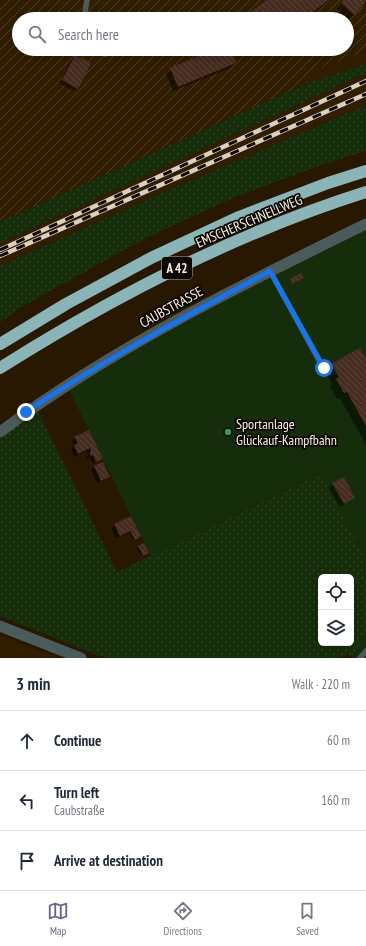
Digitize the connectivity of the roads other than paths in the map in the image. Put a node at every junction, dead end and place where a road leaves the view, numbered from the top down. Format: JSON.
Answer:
{"nodes":[{"id":1,"x":87,"y":0,"type":"edge"},
{"id":2,"x":85,"y":12,"type":"edge"},
{"id":3,"x":366,"y":172,"type":"edge"},
{"id":4,"x":366,"y":192,"type":"edge"},
{"id":5,"x":366,"y":224,"type":"edge"},
{"id":6,"x":270,"y":271,"type":"junction"},
{"id":7,"x":0,"y":344,"type":"edge"},
{"id":8,"x":0,"y":368,"type":"edge"},
{"id":9,"x":324,"y":368,"type":"dead end"},
{"id":10,"x":0,"y":432,"type":"edge"},
{"id":11,"x":0,"y":626,"type":"edge"},
{"id":12,"x":366,"y":651,"type":"edge"},
{"id":13,"x":78,"y":658,"type":"edge"},
{"id":14,"x":360,"y":658,"type":"edge"}],
"edges":[{"from":1,"to":2,"type":"lane"},
{"from":3,"to":7,"type":"highway","name":"EMSCHERSCHNELLWEG","number":"A 42"},
{"from":4,"to":8,"type":"highway","name":"EMSCHERSCHNELLWEG","number":"A 42"},
{"from":5,"to":6,"type":"street","name":"CAUBSTRASSE"},
{"from":6,"to":9,"type":"lane"},
{"from":6,"to":10,"type":"street","name":"CAUBSTRASSE"},
{"from":11,"to":13,"type":"street"},
{"from":12,"to":14,"type":"lane"}]}
